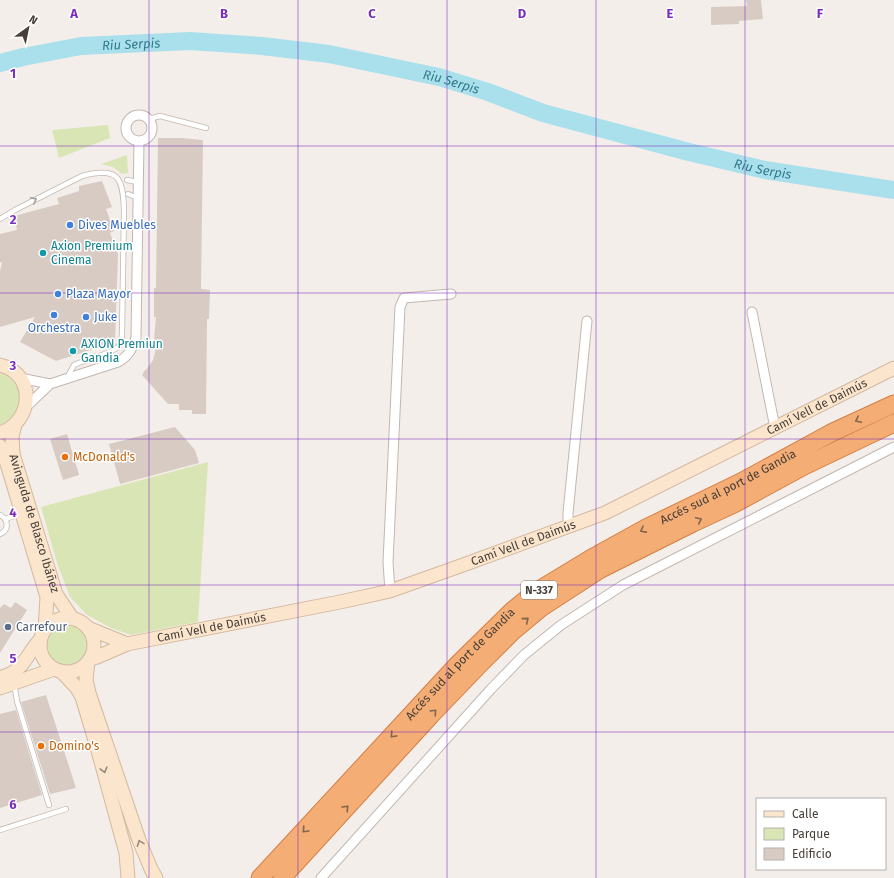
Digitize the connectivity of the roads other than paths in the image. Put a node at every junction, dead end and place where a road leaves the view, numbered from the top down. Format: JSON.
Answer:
{"nodes":[{"id":1,"x":149,"y":120,"type":"junction"},
{"id":2,"x":206,"y":128,"type":"dead end"},
{"id":3,"x":139,"y":141,"type":"junction"},
{"id":4,"x":127,"y":180,"type":"dead end"},
{"id":5,"x":138,"y":182,"type":"junction"},
{"id":6,"x":128,"y":194,"type":"dead end"},
{"id":7,"x":138,"y":198,"type":"junction"},
{"id":8,"x":0,"y":219,"type":"edge"},
{"id":9,"x":451,"y":294,"type":"dead end"},
{"id":10,"x":752,"y":312,"type":"dead end"},
{"id":11,"x":587,"y":321,"type":"dead end"},
{"id":12,"x":0,"y":364,"type":"edge"},
{"id":13,"x":894,"y":368,"type":"edge"},
{"id":14,"x":20,"y":378,"type":"junction"},
{"id":15,"x":67,"y":379,"type":"junction"},
{"id":16,"x":50,"y":384,"type":"junction"},
{"id":17,"x":894,"y":404,"type":"edge"},
{"id":18,"x":26,"y":407,"type":"junction"},
{"id":19,"x":894,"y":423,"type":"edge"},
{"id":20,"x":15,"y":425,"type":"junction"},
{"id":21,"x":775,"y":428,"type":"junction"},
{"id":22,"x":0,"y":433,"type":"edge"},
{"id":23,"x":0,"y":446,"type":"edge"},
{"id":24,"x":894,"y":447,"type":"edge"},
{"id":25,"x":22,"y":514,"type":"junction"},
{"id":26,"x":0,"y":515,"type":"edge"},
{"id":27,"x":5,"y":520,"type":"junction"},
{"id":28,"x":568,"y":528,"type":"junction"},
{"id":29,"x":0,"y":534,"type":"edge"},
{"id":30,"x":390,"y":590,"type":"junction"},
{"id":31,"x":72,"y":618,"type":"junction"},
{"id":32,"x":88,"y":628,"type":"junction"},
{"id":33,"x":42,"y":635,"type":"junction"},
{"id":34,"x":127,"y":644,"type":"junction"},
{"id":35,"x":89,"y":660,"type":"junction"},
{"id":36,"x":58,"y":670,"type":"junction"},
{"id":37,"x":0,"y":678,"type":"edge"},
{"id":38,"x":9,"y":689,"type":"edge"},
{"id":39,"x":49,"y":805,"type":"dead end"},
{"id":40,"x":66,"y":809,"type":"dead end"},
{"id":41,"x":0,"y":830,"type":"edge"},
{"id":42,"x":128,"y":878,"type":"edge"},
{"id":43,"x":156,"y":878,"type":"edge"},
{"id":44,"x":260,"y":878,"type":"edge"},
{"id":45,"x":282,"y":878,"type":"edge"},
{"id":46,"x":321,"y":878,"type":"edge"}],
"edges":[{"from":1,"to":2,"type":"lane"},
{"from":1,"to":3,"type":"street"},
{"from":1,"to":3,"type":"street"},
{"from":3,"to":5,"type":"street"},
{"from":4,"to":5,"type":"lane"},
{"from":5,"to":7,"type":"street"},
{"from":6,"to":7,"type":"lane"},
{"from":7,"to":15,"type":"street"},
{"from":8,"to":15,"type":"lane","one_way":true},
{"from":9,"to":30,"type":"street"},
{"from":10,"to":21,"type":"street"},
{"from":11,"to":28,"type":"street"},
{"from":12,"to":14,"type":"main road"},
{"from":13,"to":21,"type":"main road","name":"Camí Vell de Daimús"},
{"from":14,"to":16,"type":"street"},
{"from":14,"to":18,"type":"main road"},
{"from":15,"to":16,"type":"street"},
{"from":16,"to":18,"type":"street"},
{"from":17,"to":44,"type":"highway","name":"Accés sud al port de Gandia","number":"N-337","one_way":true},
{"from":18,"to":20,"type":"main road"},
{"from":45,"to":19,"type":"highway","name":"Accés sud al port de Gandia","number":"N-337","one_way":true},
{"from":20,"to":22,"type":"main road"},
{"from":20,"to":31,"type":"main road","name":"Avinguda de Blasco Ibáñez"},
{"from":21,"to":28,"type":"main road","name":"Camí Vell de Daimús"},
{"from":23,"to":25,"type":"main road","name":"Avinguda de Blasco Ibáñez"},
{"from":24,"to":46,"type":"street"},
{"from":25,"to":27,"type":"lane"},
{"from":25,"to":33,"type":"main road","name":"Avinguda de Blasco Ibáñez"},
{"from":26,"to":27,"type":"lane"},
{"from":27,"to":29,"type":"lane"},
{"from":28,"to":30,"type":"main road","name":"Camí Vell de Daimús"},
{"from":30,"to":34,"type":"main road","name":"Camí Vell de Daimús"},
{"from":31,"to":32,"type":"main road"},
{"from":31,"to":33,"type":"main road"},
{"from":32,"to":34,"type":"main road"},
{"from":32,"to":35,"type":"main road"},
{"from":33,"to":36,"type":"main road"},
{"from":33,"to":37,"type":"main road"},
{"from":34,"to":35,"type":"main road","name":"Camí Vell de Daimús"},
{"from":35,"to":36,"type":"main road"},
{"from":43,"to":35,"type":"main road","one_way":true},
{"from":36,"to":38,"type":"main road"},
{"from":36,"to":42,"type":"main road","one_way":true},
{"from":38,"to":39,"type":"lane"},
{"from":40,"to":41,"type":"lane"}]}
